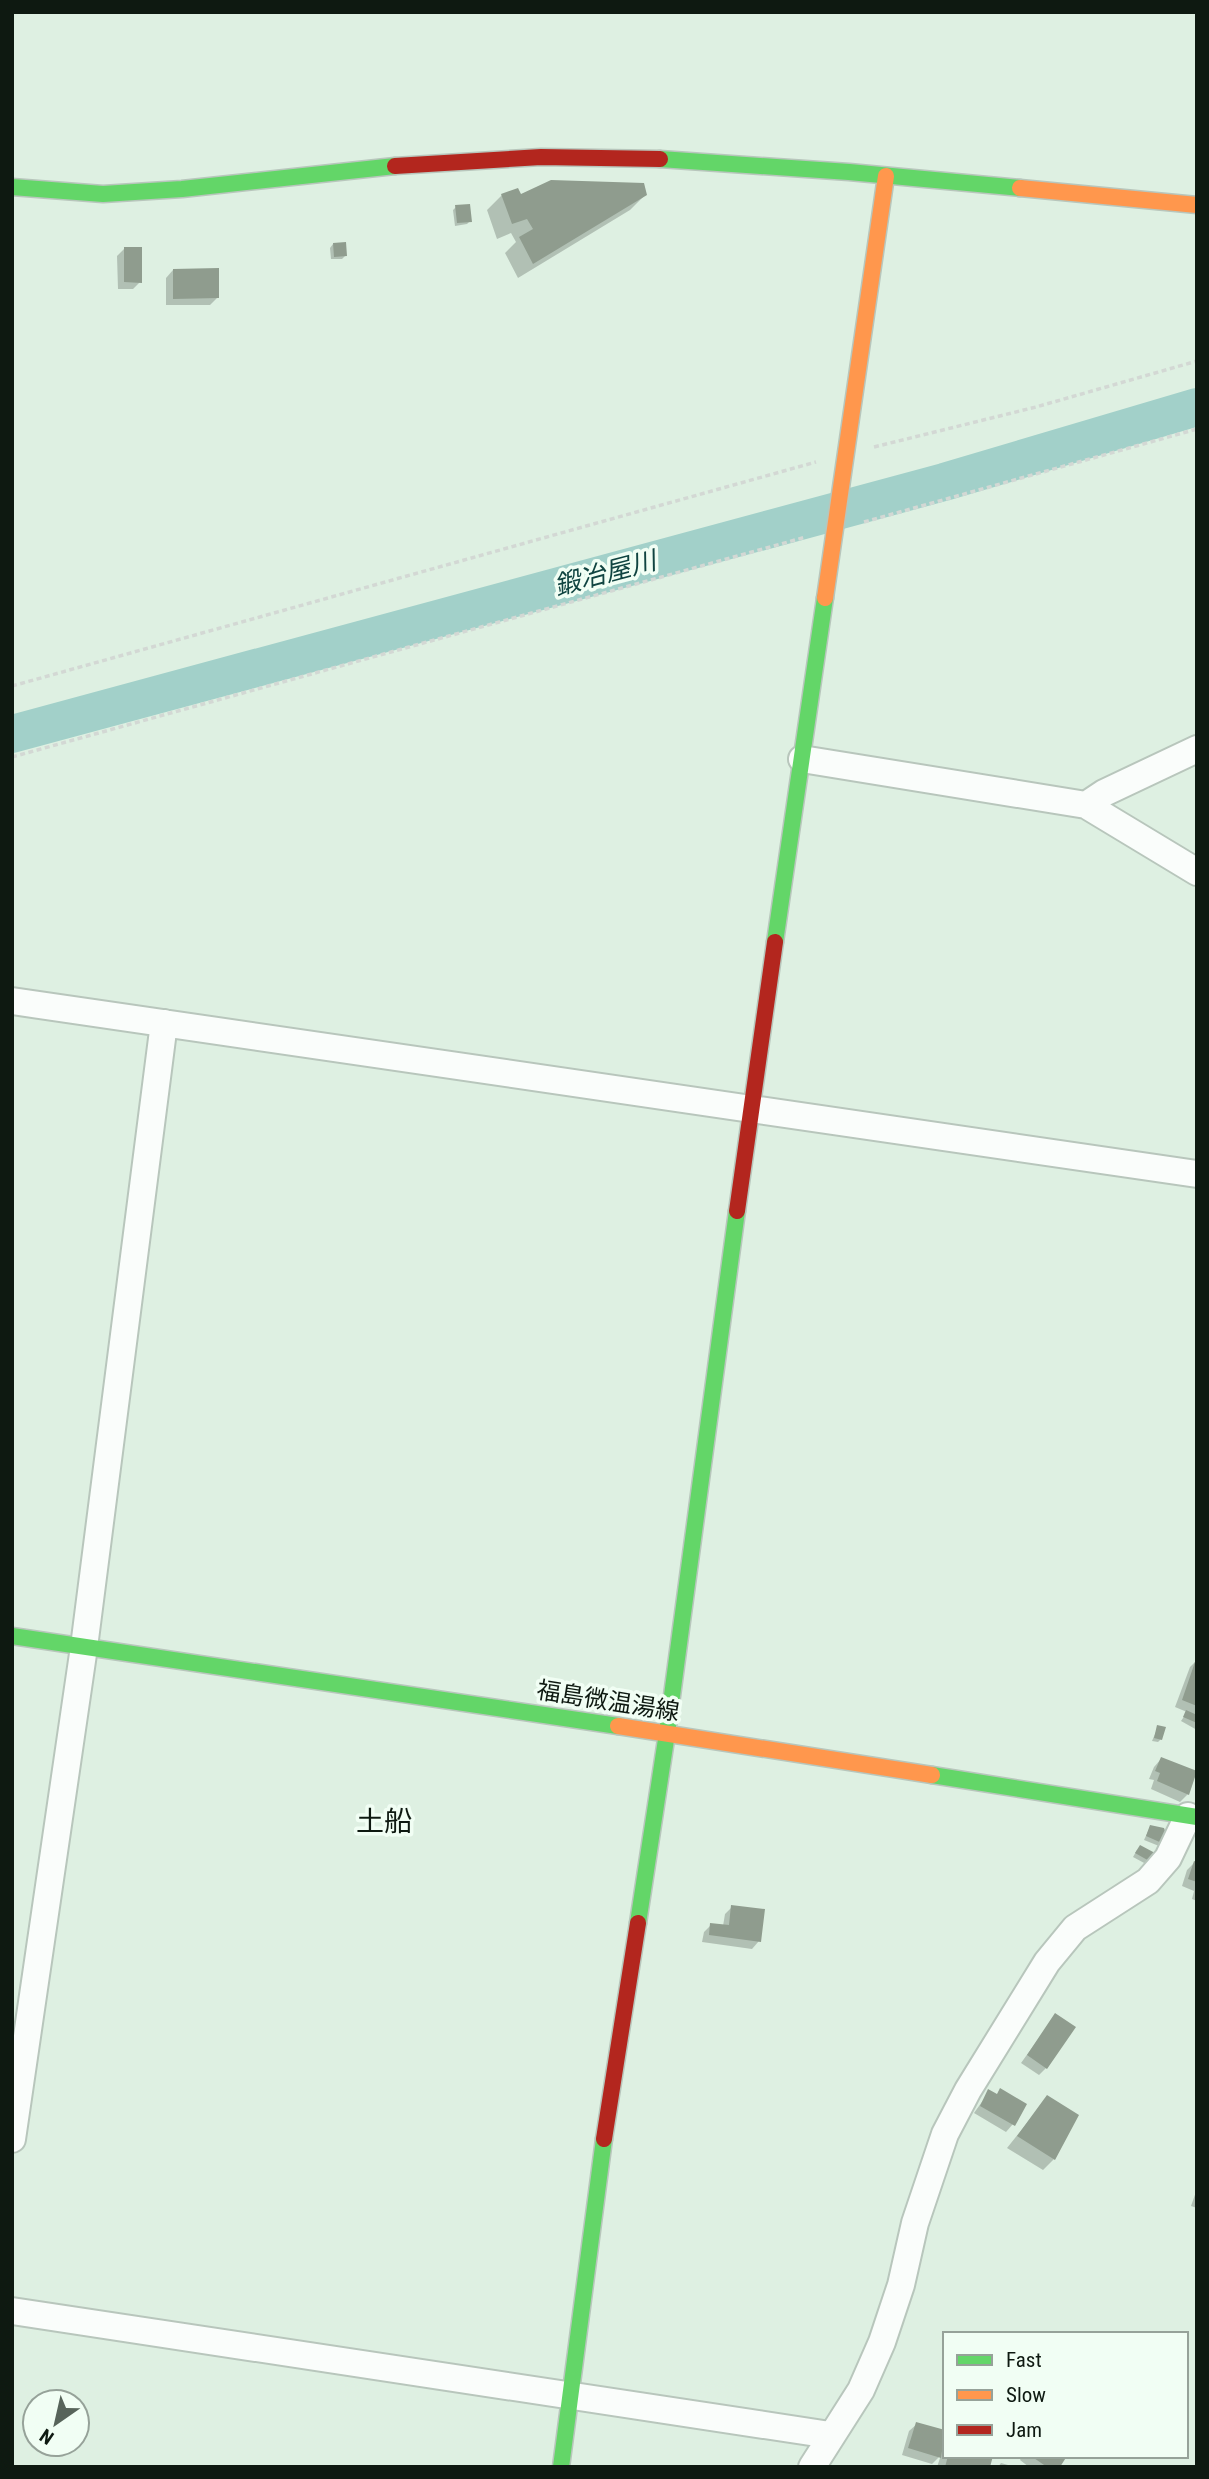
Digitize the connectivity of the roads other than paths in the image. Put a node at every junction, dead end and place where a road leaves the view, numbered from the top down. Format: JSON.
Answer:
{"nodes":[{"id":1,"x":886,"y":176,"type":"junction"},
{"id":2,"x":12,"y":187,"type":"edge"},
{"id":3,"x":1197,"y":205,"type":"edge"},
{"id":4,"x":1197,"y":749,"type":"edge"},
{"id":5,"x":802,"y":759,"type":"junction"},
{"id":6,"x":1086,"y":805,"type":"junction"},
{"id":7,"x":1197,"y":872,"type":"edge"},
{"id":8,"x":12,"y":1001,"type":"edge"},
{"id":9,"x":164,"y":1023,"type":"junction"},
{"id":10,"x":751,"y":1108,"type":"junction"},
{"id":11,"x":1197,"y":1174,"type":"edge"},
{"id":12,"x":12,"y":1636,"type":"edge"},
{"id":13,"x":84,"y":1647,"type":"junction"},
{"id":14,"x":667,"y":1733,"type":"junction"},
{"id":15,"x":1194,"y":1815,"type":"edge"},
{"id":16,"x":12,"y":2139,"type":"edge"},
{"id":17,"x":12,"y":2311,"type":"edge"},
{"id":18,"x":569,"y":2396,"type":"junction"},
{"id":19,"x":830,"y":2435,"type":"junction"},
{"id":20,"x":561,"y":2467,"type":"edge"},
{"id":21,"x":812,"y":2467,"type":"edge"}],
"edges":[{"from":1,"to":2,"type":"street"},
{"from":1,"to":3,"type":"street"},
{"from":1,"to":5,"type":"street"},
{"from":4,"to":6,"type":"street"},
{"from":5,"to":6,"type":"street"},
{"from":5,"to":10,"type":"street"},
{"from":6,"to":7,"type":"street"},
{"from":8,"to":9,"type":"street"},
{"from":9,"to":10,"type":"street"},
{"from":9,"to":13,"type":"street"},
{"from":10,"to":11,"type":"street"},
{"from":10,"to":14,"type":"street"},
{"from":12,"to":13,"type":"street","name":"福島微温湯線"},
{"from":13,"to":14,"type":"street","name":"福島微温湯線"},
{"from":13,"to":16,"type":"street"},
{"from":14,"to":15,"type":"street","name":"福島微温湯線"},
{"from":14,"to":18,"type":"street"},
{"from":15,"to":19,"type":"street"},
{"from":17,"to":18,"type":"street"},
{"from":18,"to":19,"type":"street"},
{"from":18,"to":20,"type":"street"},
{"from":19,"to":21,"type":"street"}]}
